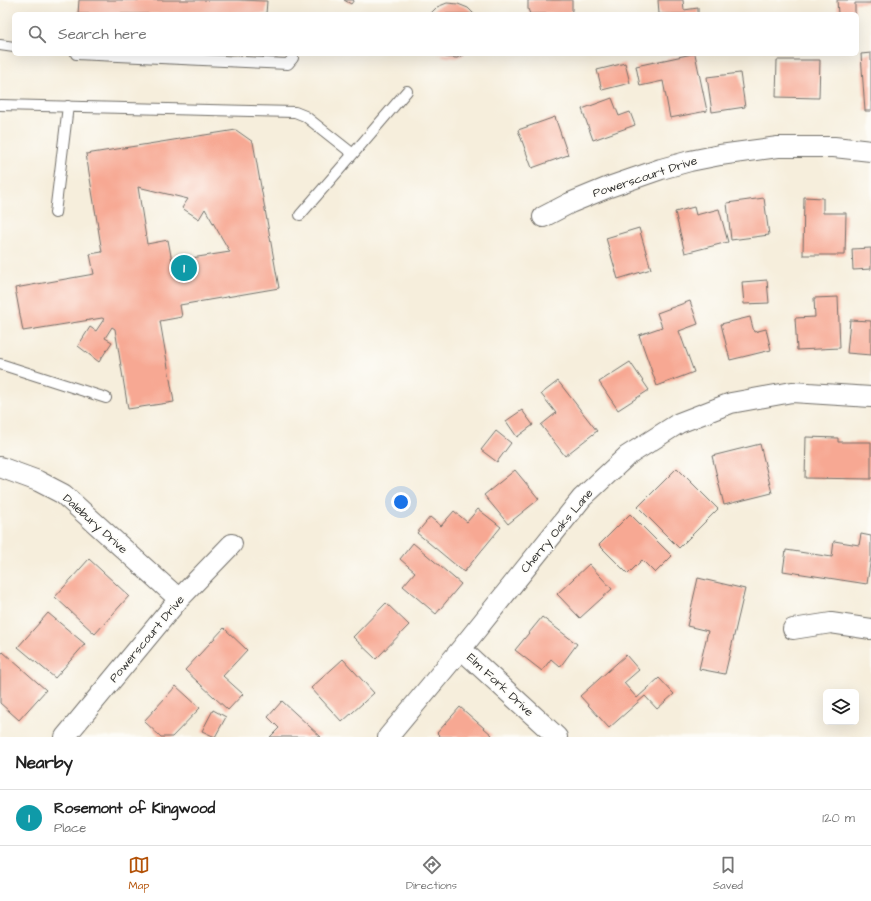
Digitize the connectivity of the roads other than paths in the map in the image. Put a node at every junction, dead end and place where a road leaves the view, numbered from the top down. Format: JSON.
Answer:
{"nodes":[{"id":1,"x":0,"y":45,"type":"edge"},
{"id":2,"x":12,"y":47,"type":"edge"},
{"id":3,"x":118,"y":56,"type":"edge"},
{"id":4,"x":292,"y":56,"type":"edge"},
{"id":5,"x":407,"y":91,"type":"dead end"},
{"id":6,"x":0,"y":104,"type":"edge"},
{"id":7,"x":68,"y":106,"type":"junction"},
{"id":8,"x":871,"y":151,"type":"edge"},
{"id":9,"x":353,"y":154,"type":"junction"},
{"id":10,"x":55,"y":213,"type":"dead end"},
{"id":11,"x":300,"y":215,"type":"dead end"},
{"id":12,"x":543,"y":217,"type":"dead end"},
{"id":13,"x":0,"y":364,"type":"edge"},
{"id":14,"x":871,"y":397,"type":"edge"},
{"id":15,"x":106,"y":398,"type":"dead end"},
{"id":16,"x":0,"y":467,"type":"edge"},
{"id":17,"x":232,"y":544,"type":"dead end"},
{"id":18,"x":179,"y":599,"type":"junction"},
{"id":19,"x":793,"y":629,"type":"dead end"},
{"id":20,"x":871,"y":629,"type":"edge"},
{"id":21,"x":460,"y":649,"type":"junction"},
{"id":22,"x":65,"y":737,"type":"edge"},
{"id":23,"x":388,"y":737,"type":"edge"},
{"id":24,"x":557,"y":737,"type":"edge"}],
"edges":[{"from":1,"to":2,"type":"lane"},
{"from":3,"to":4,"type":"lane"},
{"from":5,"to":9,"type":"lane"},
{"from":6,"to":7,"type":"lane"},
{"from":7,"to":9,"type":"lane"},
{"from":7,"to":10,"type":"lane"},
{"from":8,"to":12,"type":"street","name":"Powerscourt Drive"},
{"from":9,"to":11,"type":"lane"},
{"from":13,"to":15,"type":"lane"},
{"from":14,"to":21,"type":"street","name":"Cherry Oaks Lane"},
{"from":16,"to":18,"type":"street","name":"Dalebury Drive"},
{"from":17,"to":18,"type":"street","name":"Powerscourt Drive"},
{"from":18,"to":22,"type":"street","name":"Powerscourt Drive"},
{"from":19,"to":20,"type":"street"},
{"from":21,"to":23,"type":"street","name":"Cherry Oaks Lane"},
{"from":21,"to":24,"type":"street","name":"Elm Fork Drive"}]}
